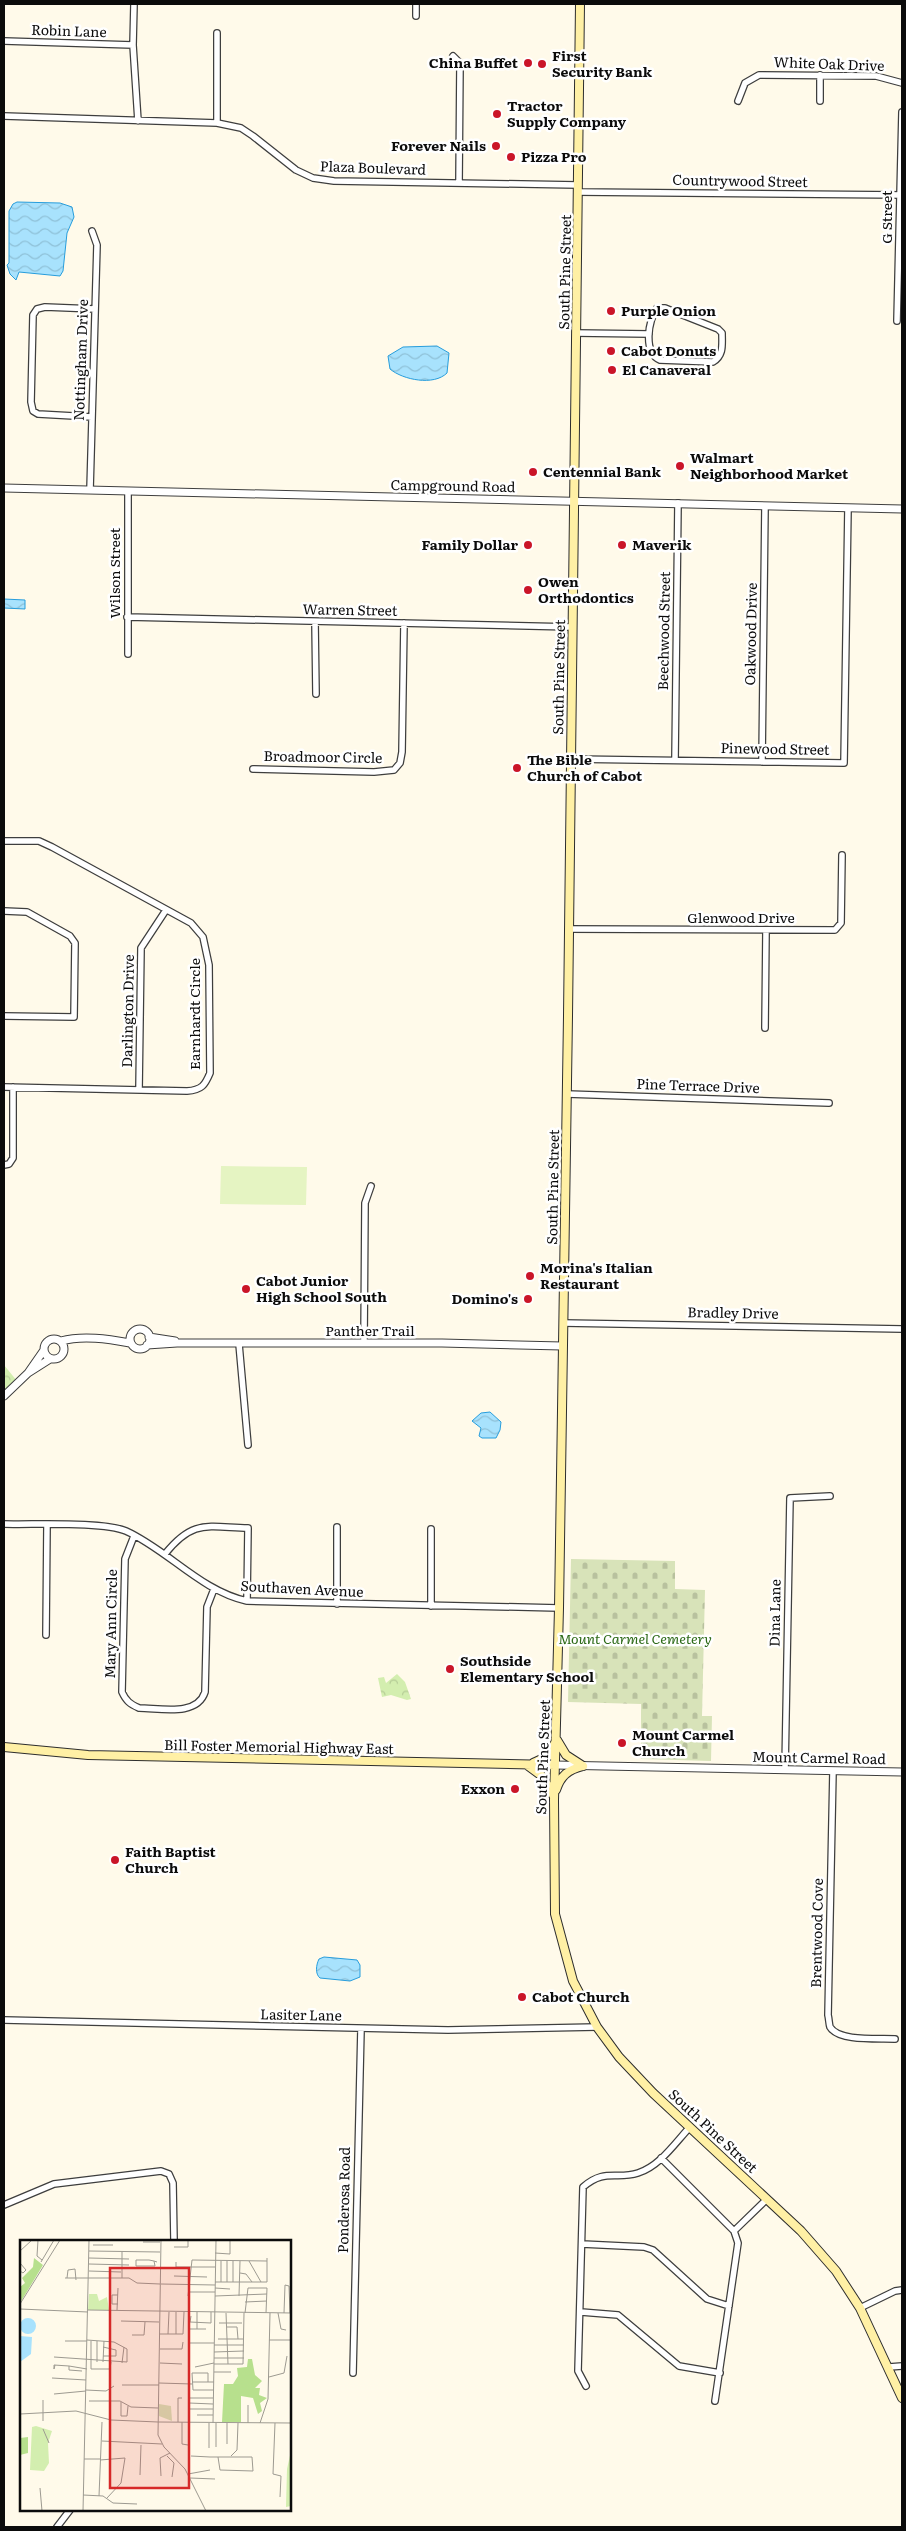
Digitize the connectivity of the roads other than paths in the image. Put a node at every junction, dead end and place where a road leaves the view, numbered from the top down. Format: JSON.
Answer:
{"nodes":[{"id":1,"x":134,"y":4,"type":"edge"},
{"id":2,"x":416,"y":4,"type":"edge"},
{"id":3,"x":580,"y":4,"type":"edge"},
{"id":4,"x":416,"y":16,"type":"dead end"},
{"id":5,"x":217,"y":33,"type":"dead end"},
{"id":6,"x":4,"y":41,"type":"edge"},
{"id":7,"x":133,"y":45,"type":"junction"},
{"id":8,"x":453,"y":56,"type":"dead end"},
{"id":9,"x":820,"y":75,"type":"junction"},
{"id":10,"x":902,"y":84,"type":"edge"},
{"id":11,"x":738,"y":100,"type":"dead end"},
{"id":12,"x":820,"y":100,"type":"dead end"},
{"id":13,"x":902,"y":112,"type":"edge"},
{"id":14,"x":4,"y":116,"type":"edge"},
{"id":15,"x":138,"y":121,"type":"junction"},
{"id":16,"x":217,"y":123,"type":"junction"},
{"id":17,"x":459,"y":183,"type":"junction"},
{"id":18,"x":578,"y":188,"type":"junction"},
{"id":19,"x":901,"y":195,"type":"edge"},
{"id":20,"x":92,"y":231,"type":"dead end"},
{"id":21,"x":901,"y":282,"type":"edge"},
{"id":22,"x":95,"y":309,"type":"junction"},
{"id":23,"x":897,"y":321,"type":"dead end"},
{"id":24,"x":576,"y":333,"type":"junction"},
{"id":25,"x":649,"y":334,"type":"junction"},
{"id":26,"x":92,"y":417,"type":"junction"},
{"id":27,"x":4,"y":488,"type":"edge"},
{"id":28,"x":90,"y":490,"type":"junction"},
{"id":29,"x":128,"y":491,"type":"junction"},
{"id":30,"x":575,"y":501,"type":"junction"},
{"id":31,"x":678,"y":503,"type":"junction"},
{"id":32,"x":765,"y":506,"type":"junction"},
{"id":33,"x":848,"y":508,"type":"junction"},
{"id":34,"x":902,"y":509,"type":"edge"},
{"id":35,"x":127,"y":617,"type":"junction"},
{"id":36,"x":315,"y":622,"type":"junction"},
{"id":37,"x":404,"y":623,"type":"junction"},
{"id":38,"x":572,"y":627,"type":"junction"},
{"id":39,"x":128,"y":654,"type":"dead end"},
{"id":40,"x":316,"y":694,"type":"dead end"},
{"id":41,"x":570,"y":759,"type":"junction"},
{"id":42,"x":675,"y":760,"type":"junction"},
{"id":43,"x":762,"y":762,"type":"junction"},
{"id":44,"x":253,"y":769,"type":"dead end"},
{"id":45,"x":4,"y":841,"type":"edge"},
{"id":46,"x":842,"y":855,"type":"dead end"},
{"id":47,"x":166,"y":910,"type":"junction"},
{"id":48,"x":4,"y":911,"type":"edge"},
{"id":49,"x":569,"y":929,"type":"junction"},
{"id":50,"x":766,"y":931,"type":"junction"},
{"id":51,"x":4,"y":1016,"type":"edge"},
{"id":52,"x":765,"y":1028,"type":"dead end"},
{"id":53,"x":4,"y":1087,"type":"edge"},
{"id":54,"x":13,"y":1087,"type":"junction"},
{"id":55,"x":139,"y":1090,"type":"junction"},
{"id":56,"x":566,"y":1094,"type":"junction"},
{"id":57,"x":829,"y":1103,"type":"dead end"},
{"id":58,"x":4,"y":1165,"type":"edge"},
{"id":59,"x":371,"y":1186,"type":"dead end"},
{"id":60,"x":563,"y":1322,"type":"junction"},
{"id":61,"x":902,"y":1329,"type":"edge"},
{"id":62,"x":130,"y":1335,"type":"junction"},
{"id":63,"x":150,"y":1337,"type":"junction"},
{"id":64,"x":81,"y":1338,"type":"junction"},
{"id":65,"x":113,"y":1339,"type":"junction"},
{"id":66,"x":61,"y":1341,"type":"junction"},
{"id":67,"x":178,"y":1342,"type":"junction"},
{"id":68,"x":130,"y":1343,"type":"junction"},
{"id":69,"x":364,"y":1343,"type":"junction"},
{"id":70,"x":238,"y":1344,"type":"junction"},
{"id":71,"x":147,"y":1345,"type":"junction"},
{"id":72,"x":562,"y":1346,"type":"junction"},
{"id":73,"x":64,"y":1349,"type":"junction"},
{"id":74,"x":44,"y":1350,"type":"junction"},
{"id":75,"x":50,"y":1359,"type":"junction"},
{"id":76,"x":28,"y":1372,"type":"junction"},
{"id":77,"x":4,"y":1396,"type":"edge"},
{"id":78,"x":248,"y":1445,"type":"dead end"},
{"id":79,"x":830,"y":1496,"type":"dead end"},
{"id":80,"x":4,"y":1524,"type":"edge"},
{"id":81,"x":48,"y":1525,"type":"junction"},
{"id":82,"x":337,"y":1527,"type":"dead end"},
{"id":83,"x":431,"y":1529,"type":"dead end"},
{"id":84,"x":134,"y":1536,"type":"junction"},
{"id":85,"x":165,"y":1554,"type":"junction"},
{"id":86,"x":214,"y":1589,"type":"junction"},
{"id":87,"x":247,"y":1602,"type":"junction"},
{"id":88,"x":337,"y":1604,"type":"junction"},
{"id":89,"x":430,"y":1606,"type":"junction"},
{"id":90,"x":560,"y":1608,"type":"junction"},
{"id":91,"x":46,"y":1635,"type":"dead end"},
{"id":92,"x":557,"y":1740,"type":"junction"},
{"id":93,"x":4,"y":1747,"type":"edge"},
{"id":94,"x":526,"y":1764,"type":"junction"},
{"id":95,"x":555,"y":1765,"type":"junction"},
{"id":96,"x":583,"y":1766,"type":"junction"},
{"id":97,"x":785,"y":1770,"type":"junction"},
{"id":98,"x":833,"y":1772,"type":"junction"},
{"id":99,"x":902,"y":1772,"type":"edge"},
{"id":100,"x":554,"y":1797,"type":"junction"},
{"id":101,"x":4,"y":2020,"type":"edge"},
{"id":102,"x":597,"y":2027,"type":"junction"},
{"id":103,"x":361,"y":2029,"type":"junction"},
{"id":104,"x":895,"y":2039,"type":"dead end"},
{"id":105,"x":690,"y":2127,"type":"junction"},
{"id":106,"x":661,"y":2158,"type":"junction"},
{"id":107,"x":767,"y":2199,"type":"junction"},
{"id":108,"x":4,"y":2205,"type":"edge"},
{"id":109,"x":734,"y":2231,"type":"junction"},
{"id":110,"x":174,"y":2240,"type":"edge"},
{"id":111,"x":582,"y":2244,"type":"junction"},
{"id":112,"x":902,"y":2290,"type":"edge"},
{"id":113,"x":729,"y":2306,"type":"junction"},
{"id":114,"x":860,"y":2308,"type":"junction"},
{"id":115,"x":581,"y":2312,"type":"junction"},
{"id":116,"x":902,"y":2366,"type":"edge"},
{"id":117,"x":889,"y":2367,"type":"junction"},
{"id":118,"x":353,"y":2373,"type":"dead end"},
{"id":119,"x":720,"y":2373,"type":"junction"},
{"id":120,"x":586,"y":2386,"type":"dead end"},
{"id":121,"x":902,"y":2398,"type":"edge"},
{"id":122,"x":716,"y":2401,"type":"dead end"},
{"id":123,"x":69,"y":2511,"type":"edge"},
{"id":124,"x":56,"y":2527,"type":"edge"}],
"edges":[{"from":1,"to":7,"type":"street"},
{"from":2,"to":4,"type":"street"},
{"from":3,"to":18,"type":"main road","name":"South Pine Street"},
{"from":5,"to":16,"type":"street"},
{"from":6,"to":7,"type":"street","name":"Robin Lane"},
{"from":7,"to":15,"type":"street"},
{"from":8,"to":17,"type":"street"},
{"from":9,"to":10,"type":"street","name":"White Oak Drive"},
{"from":9,"to":11,"type":"street","name":"White Oak Drive"},
{"from":9,"to":12,"type":"street"},
{"from":13,"to":19,"type":"street","name":"G Street"},
{"from":14,"to":15,"type":"street","name":"Plaza Boulevard"},
{"from":15,"to":16,"type":"street","name":"Plaza Boulevard"},
{"from":16,"to":17,"type":"street","name":"Plaza Boulevard"},
{"from":17,"to":18,"type":"street","name":"Plaza Boulevard"},
{"from":18,"to":19,"type":"street","name":"Countrywood Street"},
{"from":18,"to":24,"type":"main road","name":"South Pine Street"},
{"from":19,"to":21,"type":"street","name":"G Street"},
{"from":20,"to":22,"type":"street","name":"Nottingham Drive"},
{"from":21,"to":23,"type":"street","name":"G Street"},
{"from":22,"to":26,"type":"street","name":"Nottingham Drive"},
{"from":22,"to":26,"type":"street"},
{"from":24,"to":25,"type":"street"},
{"from":24,"to":30,"type":"main road","name":"South Pine Street"},
{"from":25,"to":25,"type":"street"},
{"from":26,"to":28,"type":"street","name":"Nottingham Drive"},
{"from":27,"to":28,"type":"street","name":"Campground Road"},
{"from":28,"to":29,"type":"street","name":"Campground Road"},
{"from":29,"to":30,"type":"street","name":"Campground Road"},
{"from":29,"to":35,"type":"street","name":"Wilson Street"},
{"from":30,"to":31,"type":"street","name":"Campground Road"},
{"from":30,"to":38,"type":"main road","name":"South Pine Street"},
{"from":31,"to":32,"type":"street","name":"Campground Road"},
{"from":31,"to":42,"type":"street","name":"Beechwood Street"},
{"from":32,"to":33,"type":"street","name":"Campground Road"},
{"from":32,"to":43,"type":"street","name":"Oakwood Drive"},
{"from":33,"to":34,"type":"street","name":"Campground Road"},
{"from":33,"to":43,"type":"street","name":"Pinewood Street"},
{"from":35,"to":36,"type":"street","name":"Warren Street"},
{"from":35,"to":39,"type":"street","name":"Wilson Street"},
{"from":36,"to":37,"type":"street","name":"Warren Street"},
{"from":36,"to":40,"type":"street"},
{"from":37,"to":38,"type":"street","name":"Warren Street"},
{"from":37,"to":44,"type":"street","name":"Broadmoor Circle"},
{"from":38,"to":41,"type":"main road","name":"South Pine Street"},
{"from":41,"to":42,"type":"street","name":"Pinewood Street"},
{"from":41,"to":49,"type":"main road","name":"South Pine Street"},
{"from":42,"to":43,"type":"street","name":"Pinewood Street"},
{"from":45,"to":47,"type":"street","name":"Earnhardt Circle"},
{"from":46,"to":50,"type":"street","name":"Glenwood Drive"},
{"from":47,"to":55,"type":"street","name":"Darlington Drive"},
{"from":47,"to":55,"type":"street","name":"Earnhardt Circle"},
{"from":48,"to":51,"type":"street"},
{"from":49,"to":50,"type":"street","name":"Glenwood Drive"},
{"from":49,"to":56,"type":"main road","name":"South Pine Street"},
{"from":50,"to":52,"type":"street"},
{"from":53,"to":54,"type":"street","name":"Earnhardt Circle"},
{"from":54,"to":55,"type":"street","name":"Earnhardt Circle"},
{"from":54,"to":58,"type":"street"},
{"from":56,"to":57,"type":"street","name":"Pine Terrace Drive"},
{"from":56,"to":60,"type":"main road","name":"South Pine Street"},
{"from":59,"to":69,"type":"street"},
{"from":60,"to":61,"type":"street","name":"Bradley Drive"},
{"from":60,"to":72,"type":"main road","name":"South Pine Street"},
{"from":62,"to":63,"type":"street"},
{"from":62,"to":65,"type":"street"},
{"from":62,"to":68,"type":"street"},
{"from":63,"to":67,"type":"street","name":"Panther Trail"},
{"from":63,"to":71,"type":"street"},
{"from":64,"to":65,"type":"street"},
{"from":64,"to":66,"type":"street"},
{"from":64,"to":73,"type":"street"},
{"from":65,"to":68,"type":"street"},
{"from":66,"to":73,"type":"street"},
{"from":66,"to":74,"type":"street"},
{"from":67,"to":70,"type":"street","name":"Panther Trail"},
{"from":67,"to":71,"type":"street","name":"Panther Trail"},
{"from":68,"to":71,"type":"street"},
{"from":69,"to":70,"type":"street","name":"Panther Trail"},
{"from":69,"to":72,"type":"street","name":"Panther Trail"},
{"from":70,"to":78,"type":"street"},
{"from":72,"to":90,"type":"main road","name":"South Pine Street"},
{"from":73,"to":75,"type":"street"},
{"from":74,"to":75,"type":"street"},
{"from":74,"to":76,"type":"street"},
{"from":75,"to":76,"type":"street"},
{"from":76,"to":77,"type":"street"},
{"from":79,"to":97,"type":"street","name":"Dina Lane"},
{"from":80,"to":81,"type":"street","name":"Southaven Avenue"},
{"from":81,"to":84,"type":"street","name":"Southaven Avenue"},
{"from":81,"to":91,"type":"street"},
{"from":82,"to":88,"type":"street"},
{"from":83,"to":89,"type":"street"},
{"from":84,"to":85,"type":"street","name":"Southaven Avenue"},
{"from":84,"to":86,"type":"street","name":"Mary Ann Circle"},
{"from":85,"to":86,"type":"street","name":"Southaven Avenue"},
{"from":85,"to":87,"type":"street"},
{"from":86,"to":87,"type":"street","name":"Southaven Avenue"},
{"from":87,"to":88,"type":"street","name":"Southaven Avenue"},
{"from":88,"to":89,"type":"street","name":"Southaven Avenue"},
{"from":89,"to":90,"type":"street","name":"Southaven Avenue"},
{"from":90,"to":92,"type":"main road","name":"South Pine Street"},
{"from":92,"to":94,"type":"main road"},
{"from":92,"to":95,"type":"main road","name":"South Pine Street"},
{"from":92,"to":96,"type":"main road"},
{"from":93,"to":94,"type":"main road","name":"Bill Foster Memorial Highway East"},
{"from":94,"to":95,"type":"main road","name":"Bill Foster Memorial Highway East"},
{"from":94,"to":100,"type":"main road"},
{"from":95,"to":96,"type":"street","name":"Mount Carmel Road"},
{"from":95,"to":100,"type":"main road","name":"South Pine Street"},
{"from":96,"to":97,"type":"street","name":"Mount Carmel Road"},
{"from":96,"to":100,"type":"main road"},
{"from":97,"to":98,"type":"street","name":"Mount Carmel Road"},
{"from":98,"to":99,"type":"street","name":"Mount Carmel Road"},
{"from":98,"to":104,"type":"street","name":"Brentwood Cove"},
{"from":100,"to":102,"type":"main road","name":"South Pine Street"},
{"from":101,"to":103,"type":"street","name":"Lasiter Lane"},
{"from":102,"to":103,"type":"street","name":"Lasiter Lane"},
{"from":102,"to":105,"type":"main road","name":"South Pine Street"},
{"from":103,"to":118,"type":"street","name":"Ponderosa Road"},
{"from":105,"to":106,"type":"street"},
{"from":105,"to":107,"type":"main road","name":"South Pine Street"},
{"from":106,"to":109,"type":"street"},
{"from":106,"to":111,"type":"street"},
{"from":107,"to":109,"type":"street"},
{"from":107,"to":114,"type":"main road","name":"South Pine Street"},
{"from":108,"to":110,"type":"street"},
{"from":109,"to":113,"type":"street"},
{"from":111,"to":113,"type":"street"},
{"from":111,"to":115,"type":"street"},
{"from":112,"to":114,"type":"street"},
{"from":113,"to":119,"type":"street"},
{"from":114,"to":117,"type":"main road","name":"South Pine Street"},
{"from":115,"to":119,"type":"street"},
{"from":115,"to":120,"type":"street"},
{"from":116,"to":117,"type":"street"},
{"from":117,"to":121,"type":"main road","name":"South Pine Street"},
{"from":119,"to":122,"type":"street"},
{"from":123,"to":124,"type":"street"}]}
